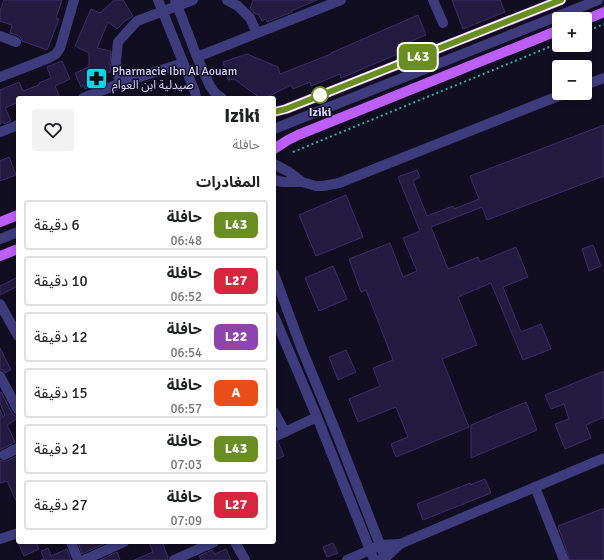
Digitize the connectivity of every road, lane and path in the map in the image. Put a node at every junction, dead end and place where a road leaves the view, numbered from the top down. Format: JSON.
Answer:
{"nodes":[{"id":1,"x":74,"y":0,"type":"edge"},
{"id":2,"x":158,"y":0,"type":"edge"},
{"id":3,"x":193,"y":0,"type":"edge"},
{"id":4,"x":227,"y":0,"type":"edge"},
{"id":5,"x":341,"y":0,"type":"edge"},
{"id":6,"x":433,"y":0,"type":"edge"},
{"id":7,"x":561,"y":0,"type":"edge"},
{"id":8,"x":598,"y":0,"type":"edge"},
{"id":9,"x":177,"y":3,"type":"edge"},
{"id":10,"x":162,"y":12,"type":"junction"},
{"id":11,"x":604,"y":12,"type":"edge"},
{"id":12,"x":592,"y":17,"type":"edge"},
{"id":13,"x":443,"y":23,"type":"dead end"},
{"id":14,"x":604,"y":24,"type":"edge"},
{"id":15,"x":592,"y":29,"type":"edge"},
{"id":16,"x":257,"y":33,"type":"junction"},
{"id":17,"x":552,"y":33,"type":"edge"},
{"id":18,"x":0,"y":36,"type":"edge"},
{"id":19,"x":16,"y":42,"type":"dead end"},
{"id":20,"x":552,"y":45,"type":"edge"},
{"id":21,"x":197,"y":57,"type":"junction"},
{"id":22,"x":183,"y":63,"type":"junction"},
{"id":23,"x":0,"y":77,"type":"edge"},
{"id":24,"x":604,"y":78,"type":"edge"},
{"id":25,"x":592,"y":82,"type":"edge"},
{"id":26,"x":121,"y":83,"type":"junction"},
{"id":27,"x":88,"y":96,"type":"edge"},
{"id":28,"x":196,"y":96,"type":"edge"},
{"id":29,"x":219,"y":96,"type":"edge"},
{"id":30,"x":552,"y":99,"type":"edge"},
{"id":31,"x":276,"y":112,"type":"edge"},
{"id":32,"x":16,"y":126,"type":"edge"},
{"id":33,"x":276,"y":128,"type":"edge"},
{"id":34,"x":0,"y":132,"type":"edge"},
{"id":35,"x":276,"y":149,"type":"edge"},
{"id":36,"x":293,"y":152,"type":"dead end"},
{"id":37,"x":276,"y":165,"type":"edge"},
{"id":38,"x":276,"y":180,"type":"edge"},
{"id":39,"x":302,"y":182,"type":"junction"},
{"id":40,"x":16,"y":216,"type":"edge"},
{"id":41,"x":0,"y":222,"type":"edge"},
{"id":42,"x":16,"y":233,"type":"edge"},
{"id":43,"x":0,"y":239,"type":"edge"},
{"id":44,"x":16,"y":250,"type":"edge"},
{"id":45,"x":0,"y":256,"type":"edge"},
{"id":46,"x":276,"y":279,"type":"edge"},
{"id":47,"x":0,"y":304,"type":"edge"},
{"id":48,"x":276,"y":321,"type":"edge"},
{"id":49,"x":16,"y":332,"type":"edge"},
{"id":50,"x":0,"y":376,"type":"edge"},
{"id":51,"x":3,"y":387,"type":"edge"},
{"id":52,"x":16,"y":407,"type":"edge"},
{"id":53,"x":276,"y":416,"type":"edge"},
{"id":54,"x":317,"y":417,"type":"junction"},
{"id":55,"x":285,"y":432,"type":"junction"},
{"id":56,"x":276,"y":436,"type":"edge"},
{"id":57,"x":16,"y":449,"type":"edge"},
{"id":58,"x":4,"y":455,"type":"dead end"},
{"id":59,"x":604,"y":458,"type":"edge"},
{"id":60,"x":535,"y":487,"type":"junction"},
{"id":61,"x":16,"y":534,"type":"edge"},
{"id":62,"x":0,"y":540,"type":"edge"},
{"id":63,"x":72,"y":544,"type":"edge"},
{"id":64,"x":120,"y":544,"type":"edge"},
{"id":65,"x":210,"y":544,"type":"edge"},
{"id":66,"x":236,"y":544,"type":"edge"},
{"id":67,"x":400,"y":544,"type":"junction"},
{"id":68,"x":381,"y":545,"type":"junction"},
{"id":69,"x":370,"y":550,"type":"junction"},
{"id":70,"x":384,"y":559,"type":"edge"},
{"id":71,"x":78,"y":560,"type":"edge"},
{"id":72,"x":84,"y":560,"type":"edge"},
{"id":73,"x":174,"y":560,"type":"edge"},
{"id":74,"x":245,"y":560,"type":"edge"},
{"id":75,"x":347,"y":560,"type":"edge"},
{"id":76,"x":374,"y":560,"type":"edge"},
{"id":77,"x":564,"y":560,"type":"edge"}],
"edges":[{"from":1,"to":23,"type":"street"},
{"from":2,"to":10,"type":"street"},
{"from":3,"to":9,"type":"street"},
{"from":4,"to":16,"type":"street"},
{"from":5,"to":16,"type":"street"},
{"from":6,"to":13,"type":"street"},
{"from":7,"to":31,"type":"main road"},
{"from":8,"to":33,"type":"street"},
{"from":9,"to":10,"type":"street"},
{"from":9,"to":21,"type":"street"},
{"from":10,"to":22,"type":"street"},
{"from":10,"to":26,"type":"street"},
{"from":11,"to":12,"type":"main road"},
{"from":14,"to":15,"type":"path"},
{"from":16,"to":21,"type":"street"},
{"from":17,"to":35,"type":"main road"},
{"from":18,"to":19,"type":"street"},
{"from":20,"to":36,"type":"path"},
{"from":21,"to":29,"type":"street"},
{"from":22,"to":26,"type":"street"},
{"from":22,"to":28,"type":"street"},
{"from":24,"to":25,"type":"street"},
{"from":26,"to":27,"type":"street"},
{"from":30,"to":39,"type":"street"},
{"from":32,"to":34,"type":"street"},
{"from":37,"to":39,"type":"street"},
{"from":38,"to":39,"type":"street"},
{"from":40,"to":41,"type":"main road"},
{"from":42,"to":43,"type":"street"},
{"from":44,"to":45,"type":"main road"},
{"from":46,"to":68,"type":"street"},
{"from":47,"to":49,"type":"street"},
{"from":48,"to":54,"type":"street"},
{"from":50,"to":51,"type":"street"},
{"from":51,"to":52,"type":"street"},
{"from":53,"to":55,"type":"street"},
{"from":54,"to":55,"type":"street"},
{"from":54,"to":69,"type":"street"},
{"from":55,"to":56,"type":"street"},
{"from":57,"to":58,"type":"street"},
{"from":59,"to":60,"type":"street"},
{"from":60,"to":67,"type":"street"},
{"from":60,"to":77,"type":"street"},
{"from":61,"to":62,"type":"street"},
{"from":63,"to":71,"type":"street"},
{"from":64,"to":72,"type":"street"},
{"from":65,"to":73,"type":"street"},
{"from":66,"to":74,"type":"street"},
{"from":67,"to":68,"type":"street"},
{"from":67,"to":70,"type":"street"},
{"from":68,"to":69,"type":"street"},
{"from":68,"to":70,"type":"street"},
{"from":69,"to":75,"type":"street"},
{"from":69,"to":76,"type":"street"}]}
